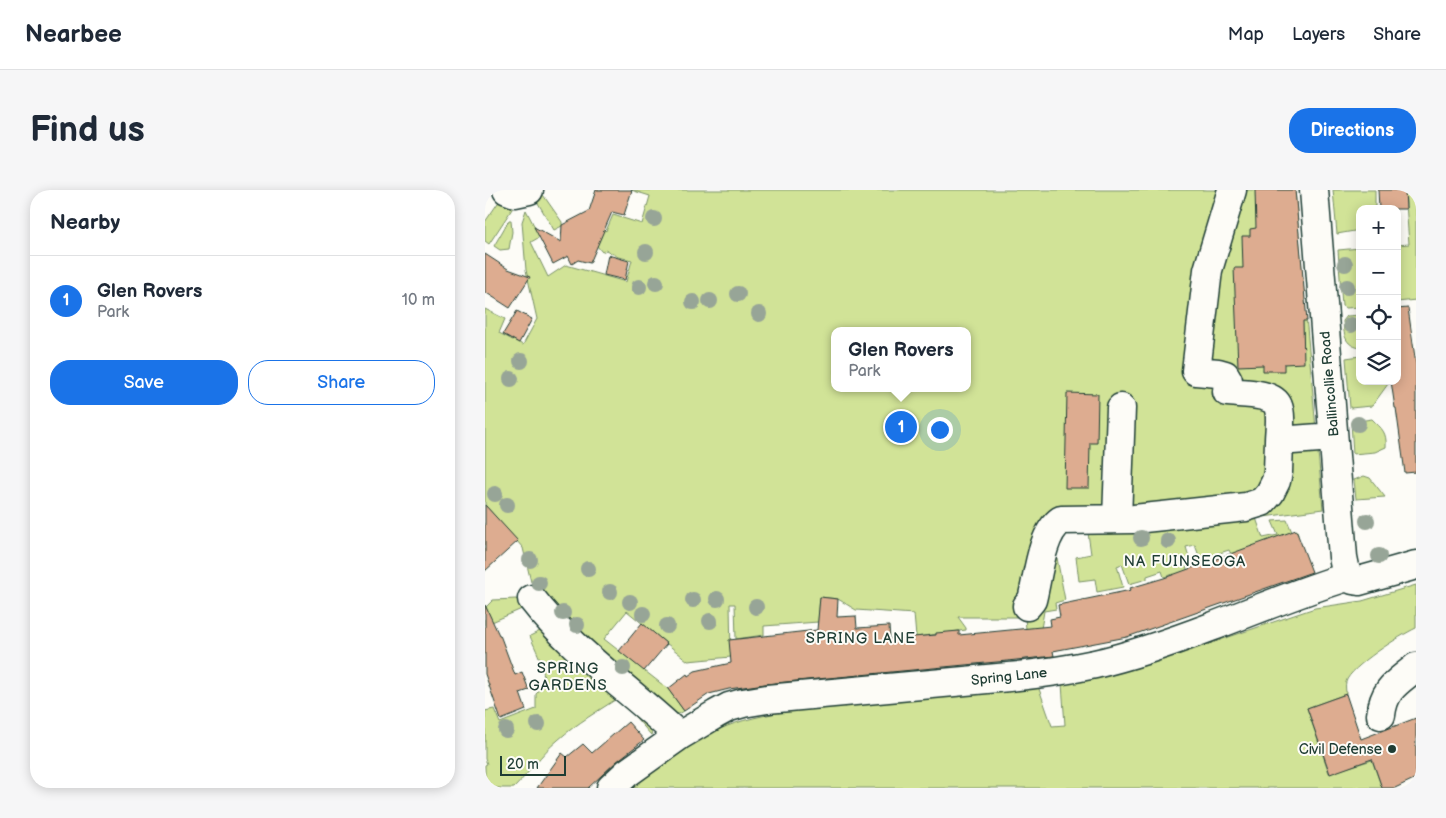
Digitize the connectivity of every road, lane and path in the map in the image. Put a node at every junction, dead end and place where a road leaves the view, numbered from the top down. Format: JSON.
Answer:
{"nodes":[{"id":1,"x":507,"y":190,"type":"edge"},
{"id":2,"x":529,"y":190,"type":"edge"},
{"id":3,"x":1232,"y":190,"type":"edge"},
{"id":4,"x":1314,"y":190,"type":"edge"},
{"id":5,"x":1121,"y":408,"type":"dead end"},
{"id":6,"x":1333,"y":438,"type":"junction"},
{"id":7,"x":1279,"y":441,"type":"junction"},
{"id":8,"x":1117,"y":519,"type":"junction"},
{"id":9,"x":1416,"y":565,"type":"edge"},
{"id":10,"x":1347,"y":577,"type":"junction"},
{"id":11,"x":532,"y":599,"type":"dead end"},
{"id":12,"x":1027,"y":606,"type":"dead end"},
{"id":13,"x":1416,"y":667,"type":"edge"},
{"id":14,"x":1381,"y":715,"type":"dead end"},
{"id":15,"x":679,"y":736,"type":"junction"},
{"id":16,"x":611,"y":788,"type":"edge"}],
"edges":[{"from":1,"to":2,"type":"street"},
{"from":3,"to":7,"type":"street"},
{"from":4,"to":6,"type":"street","name":"Ballincollie Road"},
{"from":5,"to":8,"type":"street"},
{"from":6,"to":7,"type":"street"},
{"from":6,"to":10,"type":"street","name":"Ballincollie Road"},
{"from":7,"to":8,"type":"street"},
{"from":8,"to":12,"type":"street"},
{"from":9,"to":10,"type":"street","name":"Spring Lane"},
{"from":10,"to":15,"type":"street","name":"Spring Lane"},
{"from":11,"to":15,"type":"street"},
{"from":13,"to":14,"type":"street"},
{"from":15,"to":16,"type":"street","name":"Spring Lane"}]}
